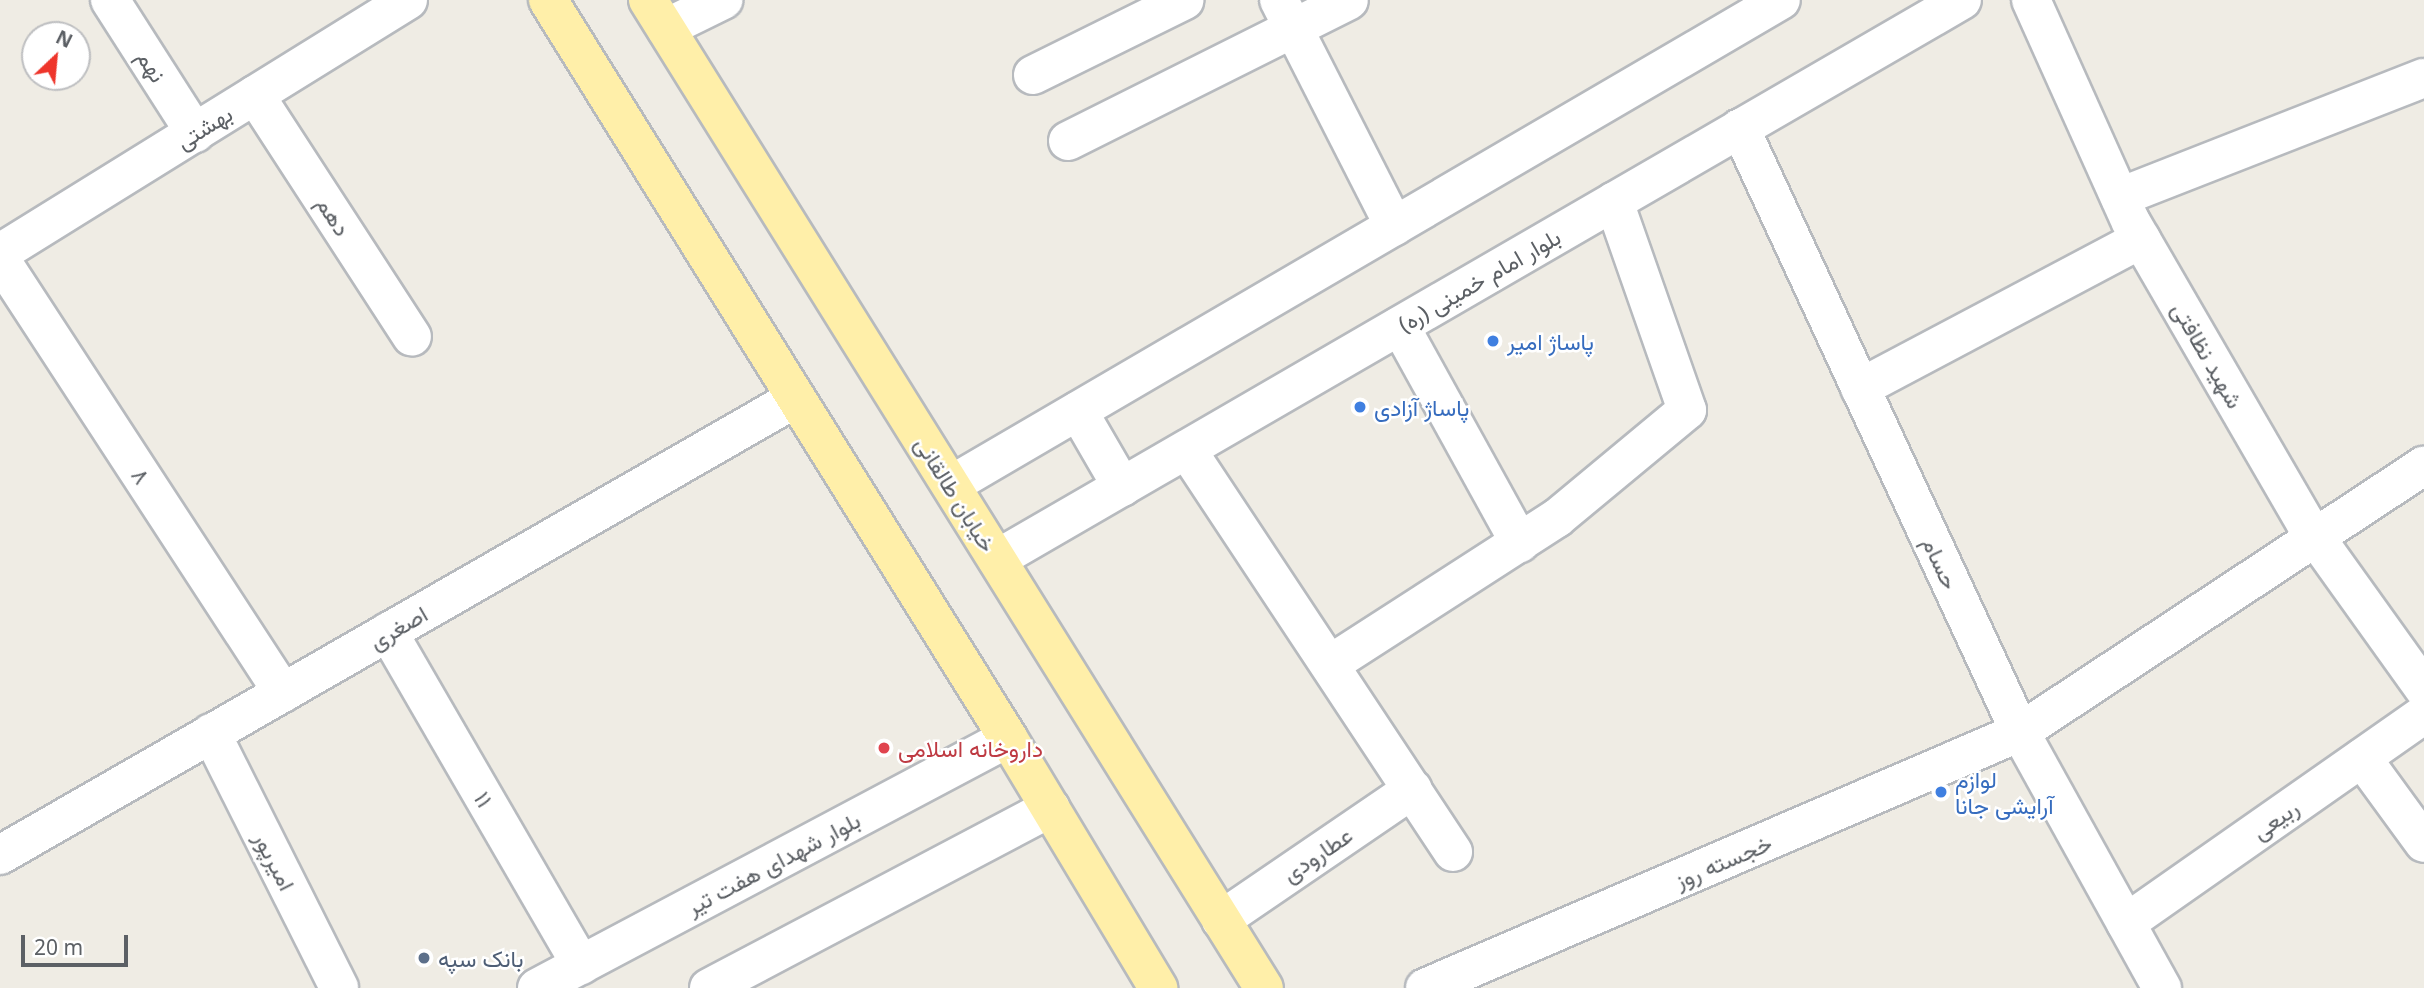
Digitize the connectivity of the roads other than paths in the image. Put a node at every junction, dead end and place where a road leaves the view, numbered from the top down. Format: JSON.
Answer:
{"nodes":[{"id":1,"x":110,"y":0,"type":"edge"},
{"id":2,"x":408,"y":0,"type":"edge"},
{"id":3,"x":548,"y":0,"type":"edge"},
{"id":4,"x":723,"y":0,"type":"edge"},
{"id":5,"x":1185,"y":0,"type":"edge"},
{"id":6,"x":1349,"y":0,"type":"edge"},
{"id":7,"x":1781,"y":0,"type":"edge"},
{"id":8,"x":1962,"y":0,"type":"edge"},
{"id":9,"x":2031,"y":0,"type":"edge"},
{"id":10,"x":657,"y":14,"type":"edge"},
{"id":11,"x":1287,"y":15,"type":"edge"},
{"id":12,"x":1033,"y":75,"type":"dead end"},
{"id":13,"x":2424,"y":78,"type":"edge"},
{"id":14,"x":256,"y":95,"type":"junction"},
{"id":15,"x":1741,"y":128,"type":"junction"},
{"id":16,"x":195,"y":133,"type":"junction"},
{"id":17,"x":1068,"y":141,"type":"dead end"},
{"id":18,"x":2120,"y":197,"type":"junction"},
{"id":19,"x":1614,"y":201,"type":"junction"},
{"id":20,"x":1394,"y":226,"type":"junction"},
{"id":21,"x":2141,"y":239,"type":"junction"},
{"id":22,"x":0,"y":253,"type":"edge"},
{"id":23,"x":0,"y":259,"type":"edge"},
{"id":24,"x":1400,"y":326,"type":"junction"},
{"id":25,"x":412,"y":337,"type":"dead end"},
{"id":26,"x":1860,"y":388,"type":"junction"},
{"id":27,"x":796,"y":398,"type":"junction"},
{"id":28,"x":1077,"y":411,"type":"junction"},
{"id":29,"x":1187,"y":450,"type":"junction"},
{"id":30,"x":2424,"y":466,"type":"edge"},
{"id":31,"x":951,"y":485,"type":"junction"},
{"id":32,"x":1122,"y":487,"type":"junction"},
{"id":33,"x":2317,"y":538,"type":"junction"},
{"id":34,"x":1520,"y":543,"type":"junction"},
{"id":35,"x":997,"y":559,"type":"junction"},
{"id":36,"x":388,"y":632,"type":"junction"},
{"id":37,"x":1332,"y":663,"type":"junction"},
{"id":38,"x":2424,"y":689,"type":"edge"},
{"id":39,"x":283,"y":693,"type":"junction"},
{"id":40,"x":2424,"y":714,"type":"edge"},
{"id":41,"x":2020,"y":732,"type":"junction"},
{"id":42,"x":211,"y":733,"type":"junction"},
{"id":43,"x":1008,"y":738,"type":"junction"},
{"id":44,"x":2362,"y":758,"type":"junction"},
{"id":45,"x":1413,"y":789,"type":"junction"},
{"id":46,"x":1051,"y":808,"type":"junction"},
{"id":47,"x":2424,"y":843,"type":"edge"},
{"id":48,"x":1453,"y":852,"type":"dead end"},
{"id":49,"x":0,"y":855,"type":"edge"},
{"id":50,"x":1222,"y":919,"type":"junction"},
{"id":51,"x":2126,"y":923,"type":"junction"},
{"id":52,"x":580,"y":965,"type":"junction"},
{"id":53,"x":339,"y":988,"type":"edge"},
{"id":54,"x":537,"y":988,"type":"edge"},
{"id":55,"x":709,"y":988,"type":"edge"},
{"id":56,"x":1158,"y":988,"type":"edge"},
{"id":57,"x":1264,"y":988,"type":"edge"},
{"id":58,"x":1425,"y":988,"type":"edge"},
{"id":59,"x":2162,"y":988,"type":"edge"}],
"edges":[{"from":1,"to":16,"type":"street","name":"نهم"},
{"from":2,"to":14,"type":"street","name":"بهشتی"},
{"from":3,"to":27,"type":"main road"},
{"from":4,"to":10,"type":"street"},
{"from":5,"to":12,"type":"street"},
{"from":6,"to":11,"type":"street"},
{"from":7,"to":20,"type":"street"},
{"from":8,"to":15,"type":"street","name":"بلوار امام خمینی (ره)"},
{"from":9,"to":18,"type":"street","name":"شهید نظافتی"},
{"from":10,"to":31,"type":"main road","name":"خیابان طالقانی"},
{"from":11,"to":17,"type":"street"},
{"from":11,"to":20,"type":"street"},
{"from":13,"to":18,"type":"street"},
{"from":14,"to":16,"type":"street","name":"بهشتی"},
{"from":14,"to":25,"type":"street","name":"دهم"},
{"from":15,"to":19,"type":"street","name":"بلوار امام خمینی (ره)"},
{"from":15,"to":26,"type":"street","name":"حسام"},
{"from":16,"to":22,"type":"street","name":"بهشتی"},
{"from":18,"to":21,"type":"street","name":"شهید نظافتی"},
{"from":19,"to":24,"type":"street","name":"بلوار امام خمینی (ره)"},
{"from":19,"to":34,"type":"street"},
{"from":20,"to":28,"type":"street"},
{"from":21,"to":26,"type":"street"},
{"from":21,"to":33,"type":"street","name":"شهید نظافتی"},
{"from":23,"to":39,"type":"street","name":"۸"},
{"from":24,"to":29,"type":"street","name":"بلوار امام خمینی (ره)"},
{"from":24,"to":34,"type":"street"},
{"from":26,"to":41,"type":"street","name":"حسام"},
{"from":27,"to":36,"type":"street","name":"اصغری"},
{"from":27,"to":43,"type":"main road"},
{"from":28,"to":31,"type":"street"},
{"from":28,"to":32,"type":"street"},
{"from":29,"to":32,"type":"street","name":"بلوار امام خمینی (ره)"},
{"from":29,"to":37,"type":"street"},
{"from":30,"to":33,"type":"street","name":"خجسته روز"},
{"from":31,"to":35,"type":"main road","name":"خیابان طالقانی"},
{"from":32,"to":35,"type":"street","name":"بلوار امام خمینی (ره)"},
{"from":33,"to":38,"type":"street","name":"شهید نظافتی"},
{"from":33,"to":41,"type":"street","name":"خجسته روز"},
{"from":34,"to":37,"type":"street"},
{"from":35,"to":50,"type":"main road","name":"خیابان طالقانی"},
{"from":36,"to":39,"type":"street","name":"اصغری"},
{"from":36,"to":52,"type":"street","name":"۱۱"},
{"from":37,"to":45,"type":"street"},
{"from":39,"to":42,"type":"street","name":"اصغری"},
{"from":40,"to":44,"type":"street","name":"ربیعی"},
{"from":41,"to":51,"type":"street","name":"حسام"},
{"from":41,"to":58,"type":"street","name":"خجسته روز"},
{"from":42,"to":49,"type":"street","name":"اصغری"},
{"from":42,"to":53,"type":"street","name":"امیرپور"},
{"from":43,"to":46,"type":"main road"},
{"from":43,"to":52,"type":"street","name":"بلوار شهدای هفت تیر"},
{"from":44,"to":47,"type":"street"},
{"from":44,"to":51,"type":"street","name":"ربیعی"},
{"from":45,"to":48,"type":"street"},
{"from":45,"to":50,"type":"street","name":"عطارودی"},
{"from":46,"to":55,"type":"street"},
{"from":46,"to":56,"type":"main road"},
{"from":50,"to":57,"type":"main road","name":"خیابان طالقانی"},
{"from":51,"to":59,"type":"street","name":"حسام"},
{"from":52,"to":54,"type":"street","name":"بلوار شهدای هفت تیر"}]}
